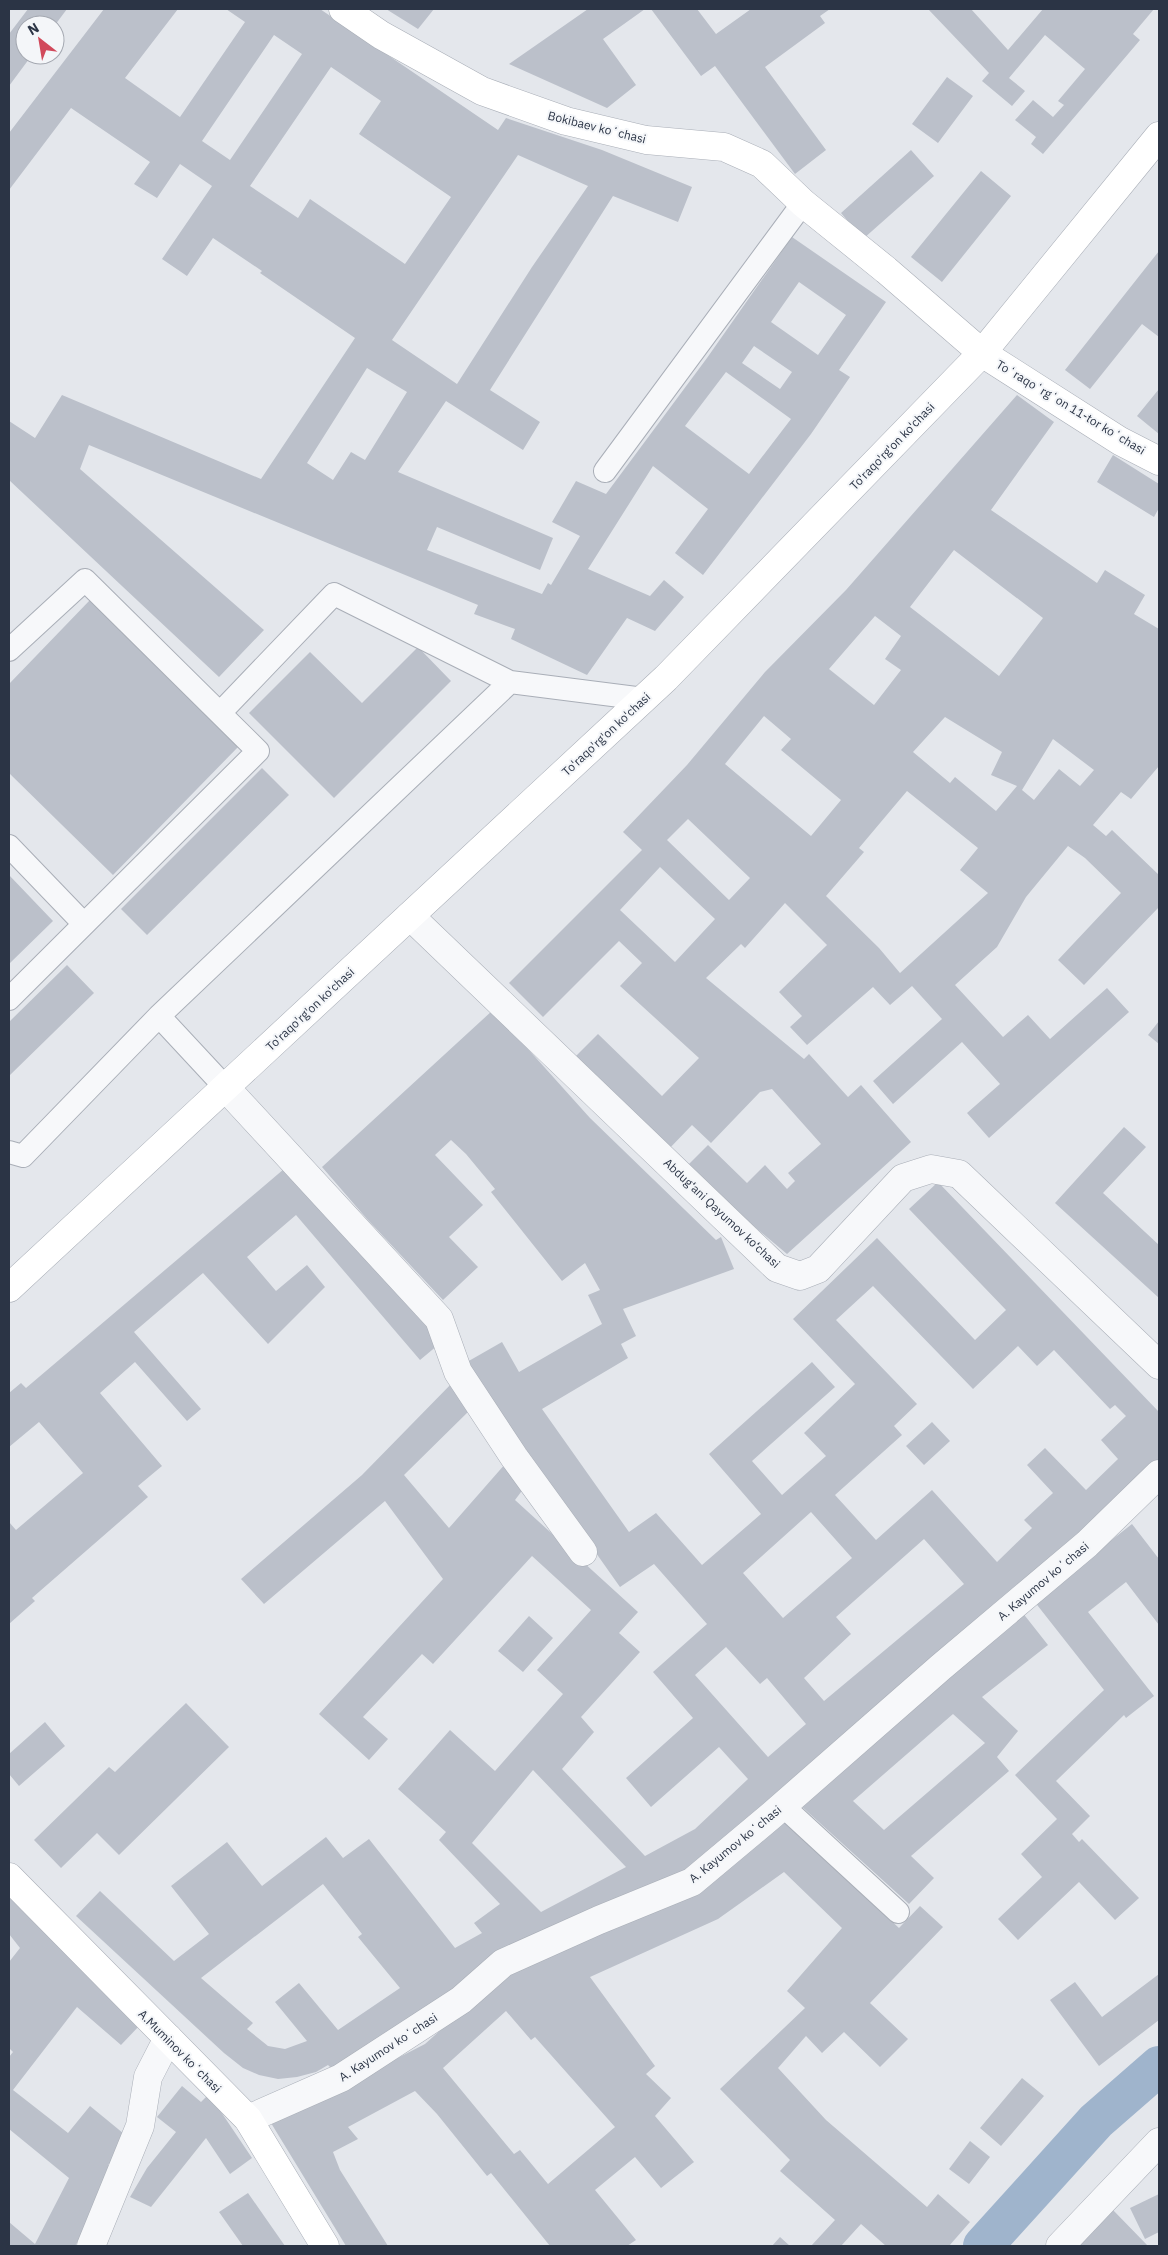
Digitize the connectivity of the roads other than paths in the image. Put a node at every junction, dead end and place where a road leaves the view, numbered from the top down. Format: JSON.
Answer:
{"nodes":[{"id":1,"x":343,"y":9,"type":"edge"},
{"id":2,"x":1159,"y":136,"type":"edge"},
{"id":3,"x":803,"y":203,"type":"junction"},
{"id":4,"x":982,"y":353,"type":"junction"},
{"id":5,"x":1159,"y":461,"type":"edge"},
{"id":6,"x":605,"y":471,"type":"dead end"},
{"id":7,"x":9,"y":650,"type":"edge"},
{"id":8,"x":510,"y":682,"type":"junction"},
{"id":9,"x":644,"y":699,"type":"junction"},
{"id":10,"x":220,"y":713,"type":"junction"},
{"id":11,"x":9,"y":846,"type":"edge"},
{"id":12,"x":410,"y":916,"type":"junction"},
{"id":13,"x":84,"y":924,"type":"junction"},
{"id":14,"x":9,"y":999,"type":"edge"},
{"id":15,"x":158,"y":1016,"type":"junction"},
{"id":16,"x":226,"y":1087,"type":"junction"},
{"id":17,"x":14,"y":1159,"type":"edge"},
{"id":18,"x":9,"y":1288,"type":"edge"},
{"id":19,"x":1159,"y":1366,"type":"edge"},
{"id":20,"x":1159,"y":1474,"type":"edge"},
{"id":21,"x":582,"y":1552,"type":"dead end"},
{"id":22,"x":782,"y":1806,"type":"junction"},
{"id":23,"x":9,"y":1877,"type":"edge"},
{"id":24,"x":898,"y":1912,"type":"dead end"},
{"id":25,"x":168,"y":2038,"type":"junction"},
{"id":26,"x":248,"y":2119,"type":"junction"},
{"id":27,"x":1159,"y":2142,"type":"edge"},
{"id":28,"x":91,"y":2246,"type":"edge"},
{"id":29,"x":325,"y":2246,"type":"edge"},
{"id":30,"x":1060,"y":2246,"type":"edge"}],
"edges":[{"from":1,"to":3,"type":"main road","name":"Bokibaev koʻchasi"},
{"from":2,"to":4,"type":"main road","name":"To'raqo'rg'on ko'chasi"},
{"from":3,"to":4,"type":"main road","name":"Bokibaev koʻchasi"},
{"from":3,"to":6,"type":"lane"},
{"from":4,"to":5,"type":"main road","name":"Toʻraqoʻrgʻon 11-tor koʻchasi"},
{"from":4,"to":9,"type":"main road","name":"To'raqo'rg'on ko'chasi"},
{"from":7,"to":10,"type":"lane"},
{"from":8,"to":9,"type":"lane"},
{"from":8,"to":10,"type":"lane"},
{"from":8,"to":15,"type":"lane"},
{"from":9,"to":12,"type":"main road","name":"To'raqo'rg'on ko'chasi"},
{"from":10,"to":13,"type":"lane"},
{"from":11,"to":13,"type":"lane"},
{"from":12,"to":16,"type":"main road","name":"To'raqo'rg'on ko'chasi"},
{"from":12,"to":19,"type":"street","name":"Abdug‘ani Qayumov ko‘chasi"},
{"from":13,"to":14,"type":"lane"},
{"from":15,"to":16,"type":"lane"},
{"from":15,"to":17,"type":"lane"},
{"from":16,"to":18,"type":"main road","name":"To'raqo'rg'on ko'chasi"},
{"from":16,"to":21,"type":"street"},
{"from":20,"to":22,"type":"street","name":"A. Kayumov koʻchasi"},
{"from":22,"to":24,"type":"lane"},
{"from":22,"to":26,"type":"street","name":"A. Kayumov koʻchasi"},
{"from":23,"to":25,"type":"main road","name":"A.Muminov koʻchasi"},
{"from":25,"to":26,"type":"main road","name":"A.Muminov koʻchasi"},
{"from":25,"to":28,"type":"street"},
{"from":26,"to":29,"type":"main road","name":"A.Muminov koʻchasi"},
{"from":27,"to":30,"type":"street"}]}
